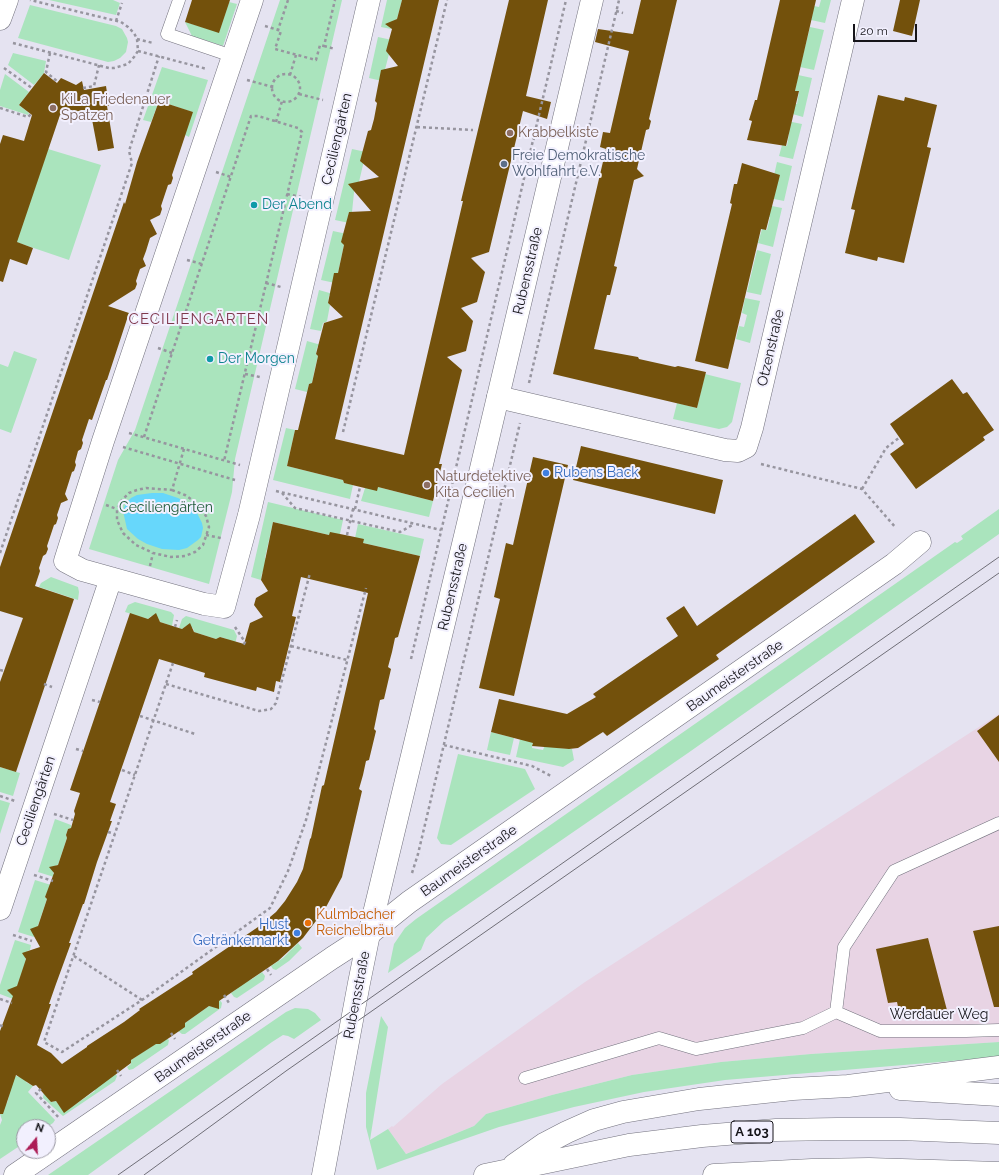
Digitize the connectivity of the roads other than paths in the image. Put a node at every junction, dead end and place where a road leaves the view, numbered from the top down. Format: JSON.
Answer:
{"nodes":[{"id":1,"x":7,"y":0,"type":"edge"},
{"id":2,"x":179,"y":0,"type":"edge"},
{"id":3,"x":252,"y":0,"type":"edge"},
{"id":4,"x":369,"y":0,"type":"edge"},
{"id":5,"x":592,"y":0,"type":"edge"},
{"id":6,"x":853,"y":0,"type":"edge"},
{"id":7,"x":0,"y":19,"type":"edge"},
{"id":8,"x":232,"y":56,"type":"junction"},
{"id":9,"x":498,"y":397,"type":"junction"},
{"id":10,"x":920,"y":542,"type":"dead end"},
{"id":11,"x":111,"y":578,"type":"junction"},
{"id":12,"x":999,"y":823,"type":"edge"},
{"id":13,"x":0,"y":909,"type":"edge"},
{"id":14,"x":369,"y":934,"type":"junction"},
{"id":15,"x":836,"y":1012,"type":"junction"},
{"id":16,"x":999,"y":1030,"type":"edge"},
{"id":17,"x":999,"y":1067,"type":"edge"},
{"id":18,"x":525,"y":1078,"type":"dead end"},
{"id":19,"x":848,"y":1086,"type":"junction"},
{"id":20,"x":999,"y":1095,"type":"edge"},
{"id":21,"x":999,"y":1133,"type":"edge"},
{"id":22,"x":509,"y":1169,"type":"junction"},
{"id":23,"x":999,"y":1173,"type":"edge"},
{"id":24,"x":15,"y":1175,"type":"edge"},
{"id":25,"x":323,"y":1175,"type":"edge"},
{"id":26,"x":485,"y":1175,"type":"edge"},
{"id":27,"x":714,"y":1175,"type":"edge"}],
"edges":[{"from":1,"to":7,"type":"main road"},
{"from":2,"to":8,"type":"lane"},
{"from":3,"to":8,"type":"main road","name":"Ceciliengärten"},
{"from":4,"to":11,"type":"main road","name":"Ceciliengärten"},
{"from":5,"to":9,"type":"main road","name":"Rubensstraße"},
{"from":6,"to":9,"type":"main road","name":"Otzenstraße"},
{"from":8,"to":11,"type":"main road","name":"Ceciliengärten"},
{"from":9,"to":14,"type":"main road","name":"Rubensstraße"},
{"from":10,"to":14,"type":"main road","name":"Baumeisterstraße"},
{"from":11,"to":13,"type":"main road","name":"Ceciliengärten"},
{"from":12,"to":15,"type":"lane"},
{"from":14,"to":24,"type":"main road","name":"Baumeisterstraße"},
{"from":14,"to":25,"type":"main road","name":"Rubensstraße"},
{"from":15,"to":16,"type":"lane","name":"Werdauer Weg"},
{"from":15,"to":18,"type":"lane"},
{"from":17,"to":19,"type":"main road"},
{"from":19,"to":20,"type":"main road"},
{"from":19,"to":22,"type":"main road"},
{"from":21,"to":22,"type":"main road","number":"A 103"},
{"from":22,"to":26,"type":"main road","number":"A 103"},
{"from":23,"to":27,"type":"main road"}]}
